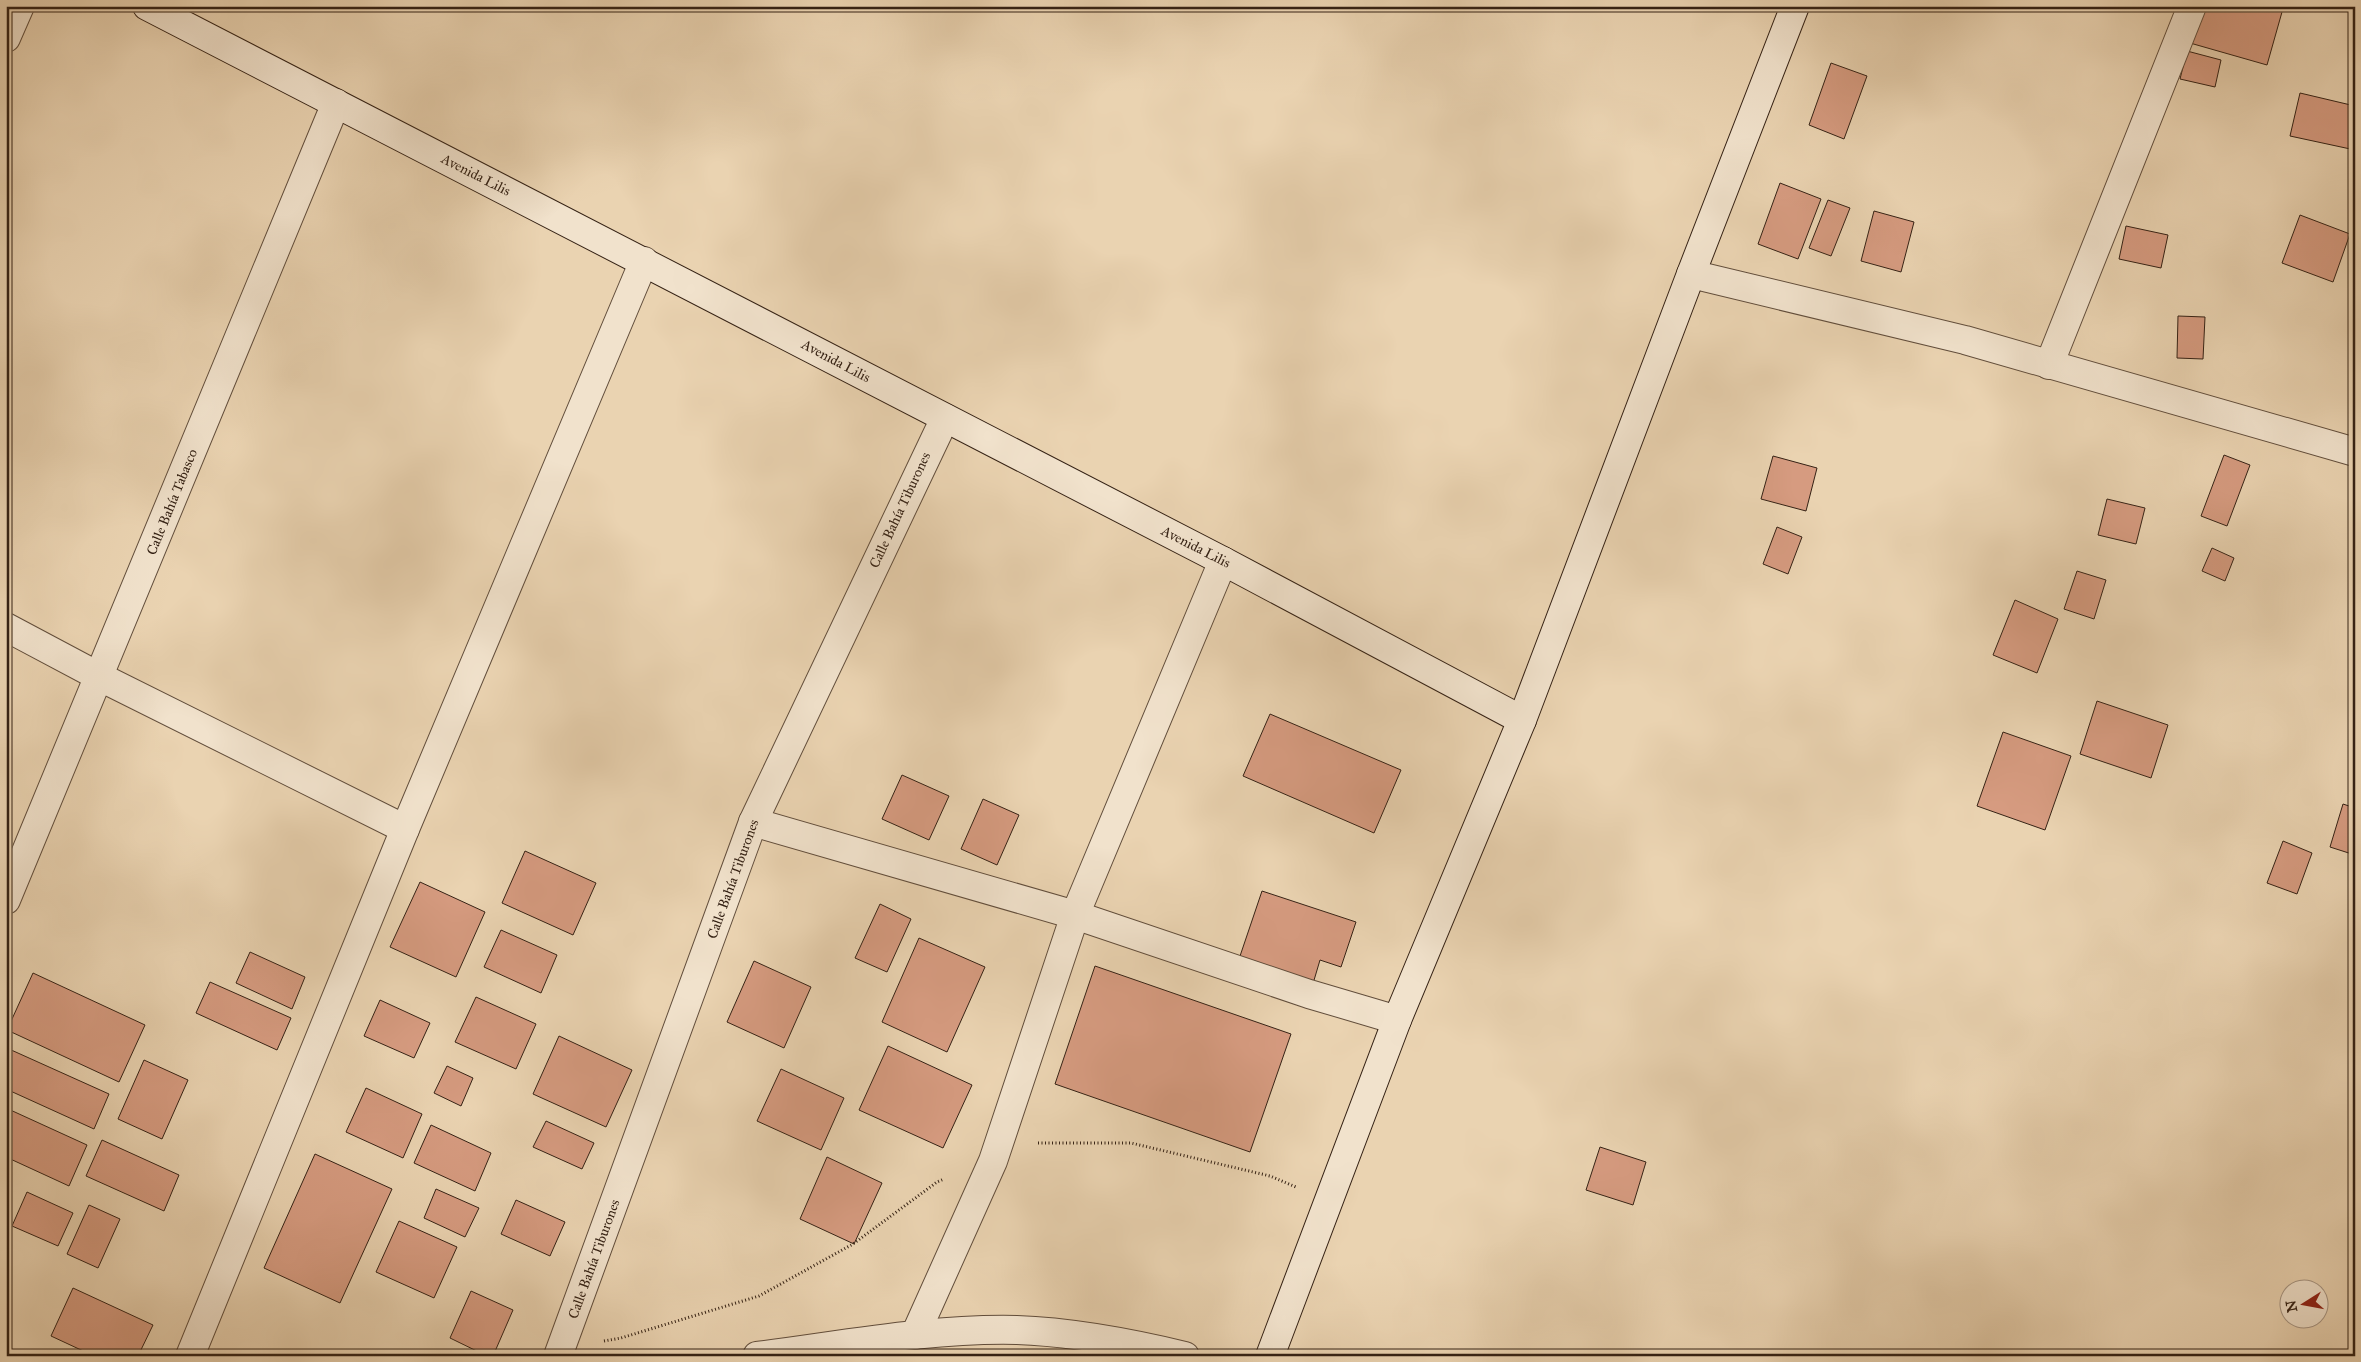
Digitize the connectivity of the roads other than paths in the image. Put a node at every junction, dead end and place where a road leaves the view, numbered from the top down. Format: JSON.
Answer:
{"nodes":[{"id":1,"x":20,"y":6,"type":"edge"},
{"id":2,"x":147,"y":6,"type":"edge"},
{"id":3,"x":1795,"y":6,"type":"edge"},
{"id":4,"x":2192,"y":6,"type":"edge"},
{"id":5,"x":6,"y":38,"type":"edge"},
{"id":6,"x":336,"y":103,"type":"junction"},
{"id":7,"x":644,"y":261,"type":"junction"},
{"id":8,"x":1691,"y":274,"type":"junction"},
{"id":9,"x":2049,"y":365,"type":"junction"},
{"id":10,"x":945,"y":418,"type":"junction"},
{"id":11,"x":2353,"y":445,"type":"edge"},
{"id":12,"x":1223,"y":561,"type":"junction"},
{"id":13,"x":6,"y":627,"type":"edge"},
{"id":14,"x":100,"y":677,"type":"junction"},
{"id":15,"x":1522,"y":720,"type":"junction"},
{"id":16,"x":753,"y":822,"type":"junction"},
{"id":17,"x":405,"y":830,"type":"junction"},
{"id":18,"x":6,"y":900,"type":"edge"},
{"id":19,"x":1075,"y":915,"type":"junction"},
{"id":20,"x":1397,"y":1020,"type":"junction"},
{"id":21,"x":916,"y":1335,"type":"junction"},
{"id":22,"x":190,"y":1356,"type":"edge"},
{"id":23,"x":558,"y":1356,"type":"edge"},
{"id":24,"x":757,"y":1356,"type":"edge"},
{"id":25,"x":1185,"y":1356,"type":"edge"},
{"id":26,"x":1270,"y":1356,"type":"edge"}],
"edges":[{"from":1,"to":5,"type":"street"},
{"from":2,"to":6,"type":"street","name":"Avenida Lilis"},
{"from":3,"to":8,"type":"street"},
{"from":4,"to":9,"type":"street"},
{"from":6,"to":7,"type":"street","name":"Avenida Lilis"},
{"from":6,"to":14,"type":"street","name":"Calle Bahía Tabasco"},
{"from":7,"to":10,"type":"street","name":"Avenida Lilis"},
{"from":7,"to":17,"type":"street"},
{"from":8,"to":9,"type":"street"},
{"from":8,"to":15,"type":"street"},
{"from":9,"to":11,"type":"street"},
{"from":10,"to":12,"type":"street","name":"Avenida Lilis"},
{"from":10,"to":16,"type":"street","name":"Calle Bahía Tiburones"},
{"from":12,"to":15,"type":"street","name":"Avenida Lilis"},
{"from":12,"to":19,"type":"street"},
{"from":13,"to":14,"type":"street"},
{"from":14,"to":17,"type":"street"},
{"from":14,"to":18,"type":"street","name":"Calle Bahía Tabasco"},
{"from":15,"to":20,"type":"street"},
{"from":16,"to":19,"type":"street"},
{"from":16,"to":23,"type":"street","name":"Calle Bahía Tiburones"},
{"from":17,"to":22,"type":"street"},
{"from":19,"to":20,"type":"street"},
{"from":19,"to":21,"type":"street"},
{"from":20,"to":26,"type":"street"},
{"from":21,"to":24,"type":"street"},
{"from":21,"to":25,"type":"street"}]}
